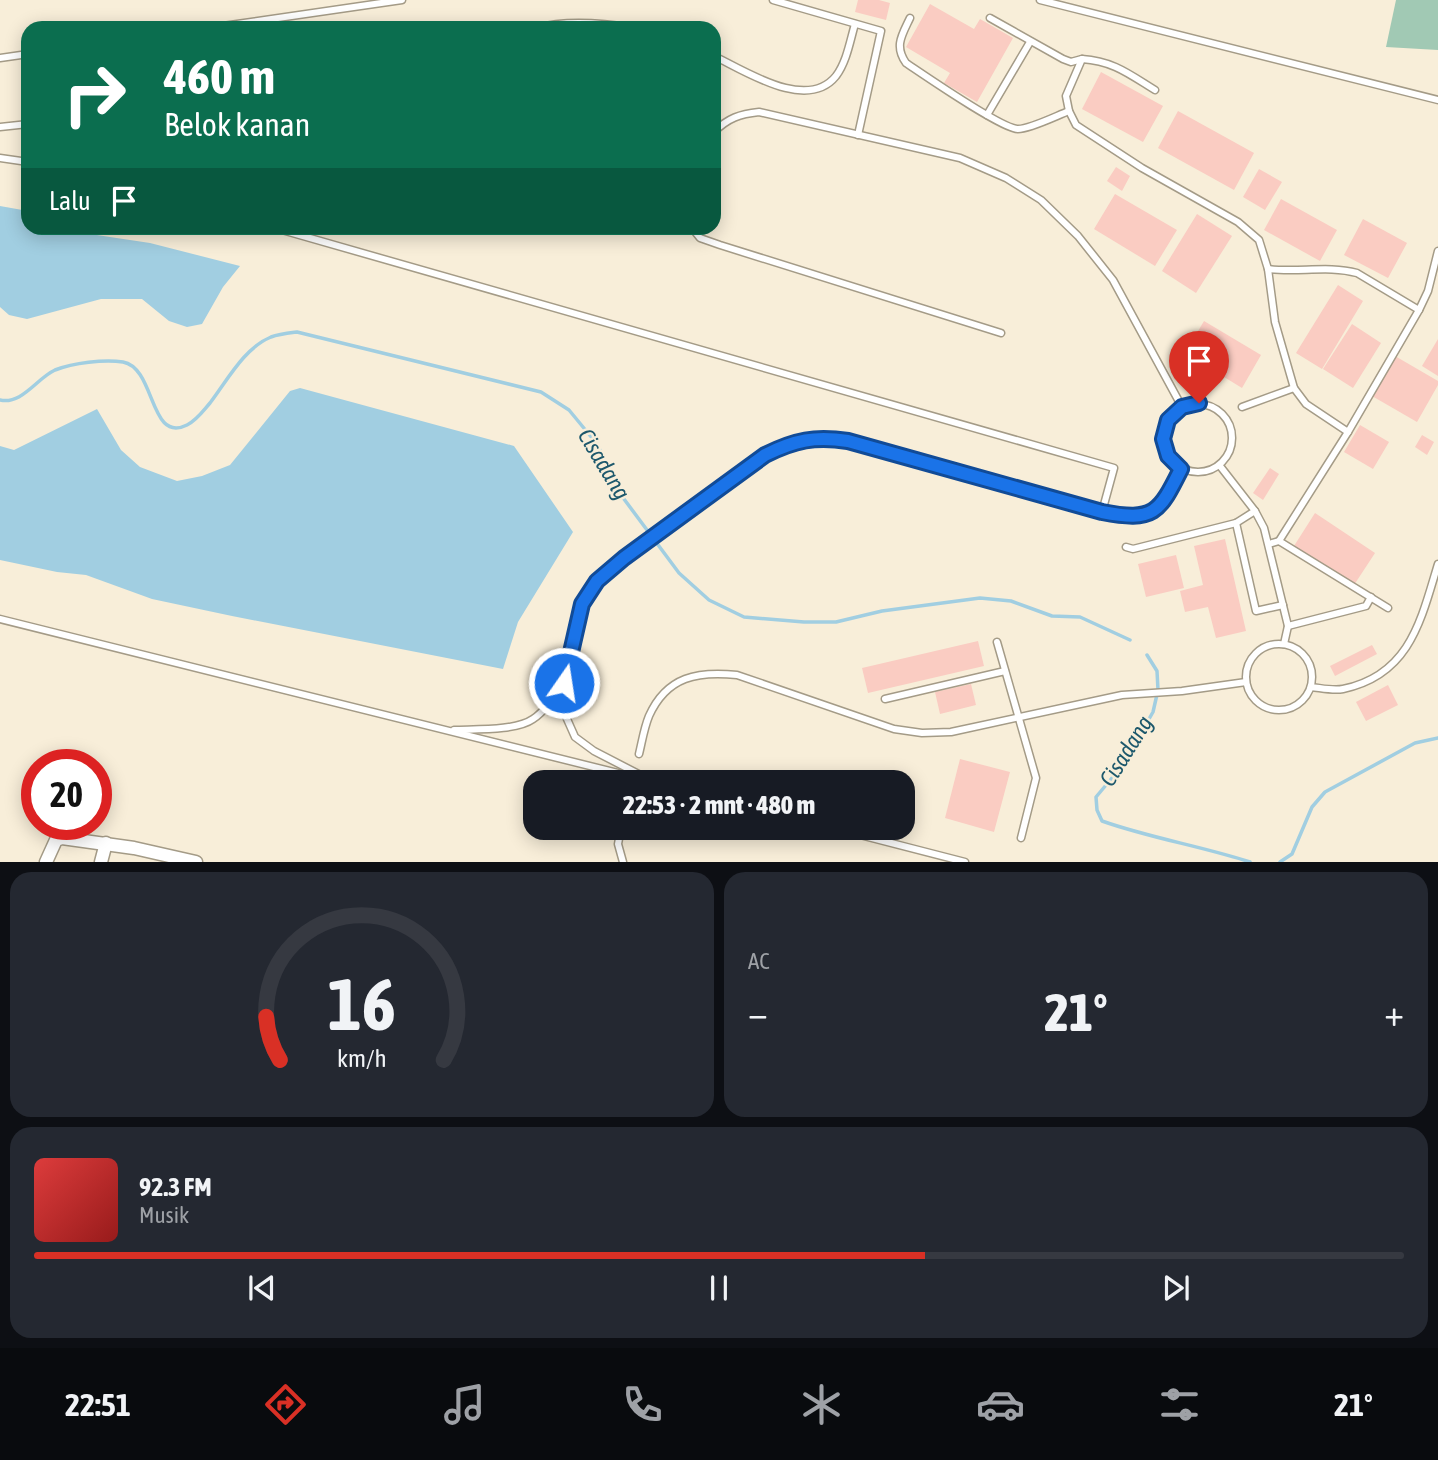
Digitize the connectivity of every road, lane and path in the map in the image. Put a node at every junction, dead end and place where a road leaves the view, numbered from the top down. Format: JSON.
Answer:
{"nodes":[{"id":1,"x":402,"y":0,"type":"edge"},
{"id":2,"x":773,"y":0,"type":"edge"},
{"id":3,"x":1040,"y":0,"type":"edge"},
{"id":4,"x":910,"y":18,"type":"dead end"},
{"id":5,"x":990,"y":18,"type":"dead end"},
{"id":6,"x":257,"y":21,"type":"edge"},
{"id":7,"x":855,"y":24,"type":"junction"},
{"id":8,"x":1030,"y":43,"type":"junction"},
{"id":9,"x":21,"y":55,"type":"edge"},
{"id":10,"x":0,"y":58,"type":"edge"},
{"id":11,"x":1082,"y":59,"type":"junction"},
{"id":12,"x":721,"y":60,"type":"edge"},
{"id":13,"x":1155,"y":90,"type":"dead end"},
{"id":14,"x":1438,"y":100,"type":"edge"},
{"id":15,"x":1069,"y":111,"type":"junction"},
{"id":16,"x":987,"y":115,"type":"junction"},
{"id":17,"x":21,"y":125,"type":"edge"},
{"id":18,"x":721,"y":125,"type":"edge"},
{"id":19,"x":0,"y":127,"type":"edge"},
{"id":20,"x":858,"y":135,"type":"junction"},
{"id":21,"x":0,"y":158,"type":"edge"},
{"id":22,"x":21,"y":161,"type":"edge"},
{"id":23,"x":299,"y":235,"type":"edge"},
{"id":24,"x":698,"y":235,"type":"edge"},
{"id":25,"x":1438,"y":251,"type":"edge"},
{"id":26,"x":1268,"y":269,"type":"junction"},
{"id":27,"x":1419,"y":310,"type":"junction"},
{"id":28,"x":1001,"y":333,"type":"dead end"},
{"id":29,"x":1294,"y":387,"type":"junction"},
{"id":30,"x":1182,"y":407,"type":"junction"},
{"id":31,"x":1242,"y":407,"type":"dead end"},
{"id":32,"x":1348,"y":432,"type":"junction"},
{"id":33,"x":1220,"y":466,"type":"junction"},
{"id":34,"x":1181,"y":469,"type":"junction"},
{"id":35,"x":1255,"y":511,"type":"junction"},
{"id":36,"x":1102,"y":512,"type":"junction"},
{"id":37,"x":1236,"y":523,"type":"junction"},
{"id":38,"x":1279,"y":541,"type":"junction"},
{"id":39,"x":1269,"y":544,"type":"junction"},
{"id":40,"x":1126,"y":547,"type":"dead end"},
{"id":41,"x":1438,"y":564,"type":"edge"},
{"id":42,"x":1371,"y":597,"type":"junction"},
{"id":43,"x":1283,"y":605,"type":"junction"},
{"id":44,"x":1388,"y":608,"type":"dead end"},
{"id":45,"x":0,"y":619,"type":"edge"},
{"id":46,"x":1288,"y":625,"type":"junction"},
{"id":47,"x":997,"y":642,"type":"dead end"},
{"id":48,"x":1284,"y":644,"type":"junction"},
{"id":49,"x":1005,"y":671,"type":"junction"},
{"id":50,"x":1245,"y":682,"type":"junction"},
{"id":51,"x":564,"y":683,"type":"junction"},
{"id":52,"x":1311,"y":687,"type":"junction"},
{"id":53,"x":886,"y":699,"type":"dead end"},
{"id":54,"x":1017,"y":717,"type":"junction"},
{"id":55,"x":445,"y":731,"type":"junction"},
{"id":56,"x":639,"y":754,"type":"dead end"},
{"id":57,"x":605,"y":770,"type":"edge"},
{"id":58,"x":631,"y":770,"type":"edge"},
{"id":59,"x":1021,"y":838,"type":"dead end"},
{"id":60,"x":619,"y":840,"type":"edge"},
{"id":61,"x":880,"y":840,"type":"edge"},
{"id":62,"x":107,"y":844,"type":"junction"},
{"id":63,"x":46,"y":862,"type":"edge"},
{"id":64,"x":101,"y":862,"type":"edge"},
{"id":65,"x":196,"y":862,"type":"edge"},
{"id":66,"x":623,"y":862,"type":"edge"},
{"id":67,"x":965,"y":862,"type":"edge"}],
"edges":[{"from":1,"to":6,"type":"lane"},
{"from":2,"to":7,"type":"lane"},
{"from":3,"to":14,"type":"lane"},
{"from":4,"to":16,"type":"lane"},
{"from":5,"to":8,"type":"lane"},
{"from":7,"to":12,"type":"lane"},
{"from":7,"to":20,"type":"lane"},
{"from":8,"to":11,"type":"lane"},
{"from":8,"to":16,"type":"lane"},
{"from":9,"to":10,"type":"lane"},
{"from":11,"to":13,"type":"lane"},
{"from":11,"to":15,"type":"lane"},
{"from":15,"to":16,"type":"lane"},
{"from":15,"to":26,"type":"lane"},
{"from":17,"to":19,"type":"lane"},
{"from":18,"to":20,"type":"lane"},
{"from":20,"to":30,"type":"lane"},
{"from":21,"to":22,"type":"lane"},
{"from":23,"to":36,"type":"lane"},
{"from":24,"to":28,"type":"lane"},
{"from":25,"to":27,"type":"lane"},
{"from":26,"to":27,"type":"lane"},
{"from":26,"to":29,"type":"lane"},
{"from":27,"to":32,"type":"lane"},
{"from":29,"to":31,"type":"lane"},
{"from":29,"to":32,"type":"lane"},
{"from":30,"to":33,"type":"lane"},
{"from":30,"to":34,"type":"lane"},
{"from":32,"to":38,"type":"lane"},
{"from":33,"to":34,"type":"lane"},
{"from":33,"to":35,"type":"lane"},
{"from":34,"to":36,"type":"lane"},
{"from":35,"to":37,"type":"lane"},
{"from":35,"to":39,"type":"lane"},
{"from":36,"to":51,"type":"lane"},
{"from":37,"to":40,"type":"lane"},
{"from":37,"to":43,"type":"lane"},
{"from":38,"to":39,"type":"lane"},
{"from":38,"to":42,"type":"lane"},
{"from":39,"to":43,"type":"lane"},
{"from":41,"to":52,"type":"lane"},
{"from":42,"to":44,"type":"lane"},
{"from":42,"to":46,"type":"lane"},
{"from":43,"to":46,"type":"lane"},
{"from":45,"to":55,"type":"lane"},
{"from":46,"to":48,"type":"lane"},
{"from":47,"to":49,"type":"lane"},
{"from":48,"to":50,"type":"lane"},
{"from":48,"to":52,"type":"lane"},
{"from":49,"to":53,"type":"lane"},
{"from":49,"to":54,"type":"lane"},
{"from":50,"to":52,"type":"lane"},
{"from":50,"to":54,"type":"lane"},
{"from":51,"to":55,"type":"lane"},
{"from":51,"to":58,"type":"lane"},
{"from":54,"to":56,"type":"lane"},
{"from":54,"to":59,"type":"lane"},
{"from":55,"to":57,"type":"lane"},
{"from":60,"to":66,"type":"lane"},
{"from":61,"to":67,"type":"lane"},
{"from":62,"to":63,"type":"street"},
{"from":62,"to":64,"type":"street"},
{"from":62,"to":65,"type":"street"}]}
